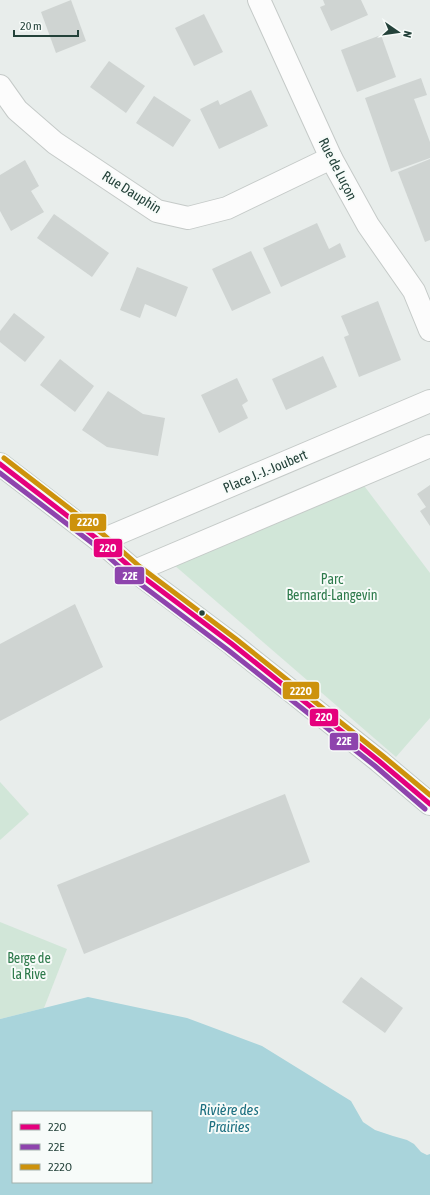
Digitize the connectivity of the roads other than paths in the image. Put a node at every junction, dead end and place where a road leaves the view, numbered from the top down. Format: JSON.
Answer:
{"nodes":[{"id":1,"x":259,"y":0,"type":"edge"},
{"id":2,"x":0,"y":86,"type":"edge"},
{"id":3,"x":332,"y":158,"type":"junction"},
{"id":4,"x":422,"y":287,"type":"edge"},
{"id":5,"x":430,"y":330,"type":"edge"},
{"id":6,"x":430,"y":401,"type":"edge"},
{"id":7,"x":430,"y":446,"type":"edge"},
{"id":8,"x":0,"y":464,"type":"edge"},
{"id":9,"x":100,"y":541,"type":"junction"},
{"id":10,"x":135,"y":571,"type":"junction"},
{"id":11,"x":430,"y":804,"type":"edge"}],
"edges":[{"from":1,"to":3,"type":"street","name":"Rue de Luçon"},
{"from":2,"to":3,"type":"street","name":"Rue Dauphin"},
{"from":3,"to":4,"type":"street","name":"Rue de Luçon"},
{"from":4,"to":5,"type":"street","name":"Rue de Luçon"},
{"from":6,"to":9,"type":"street","name":"Place J.-J.-Joubert"},
{"from":7,"to":10,"type":"street"},
{"from":8,"to":9,"type":"street"},
{"from":9,"to":10,"type":"street"},
{"from":10,"to":11,"type":"street"}]}
